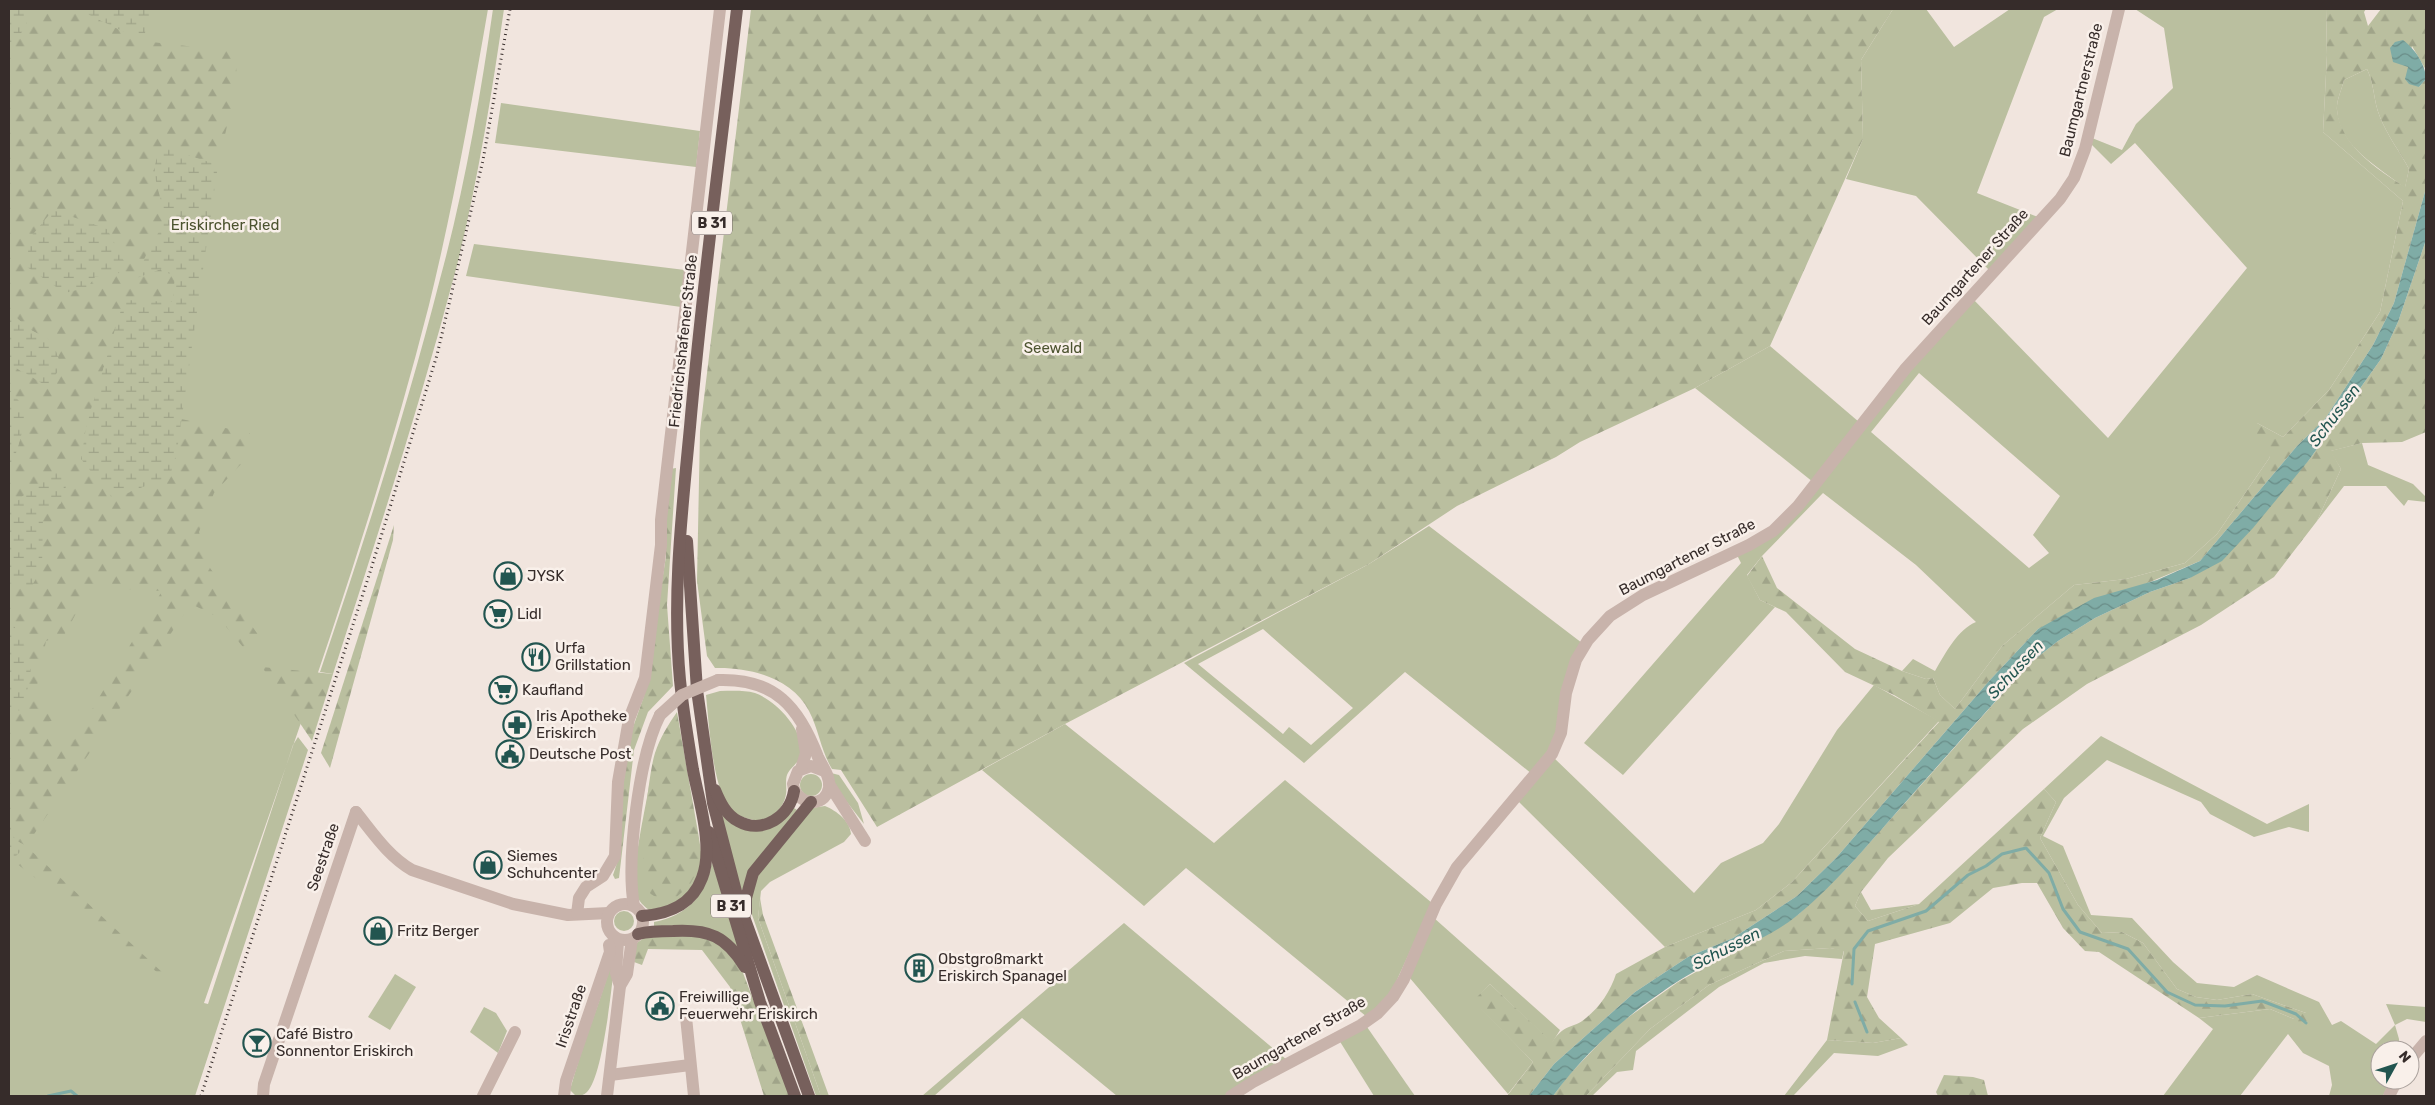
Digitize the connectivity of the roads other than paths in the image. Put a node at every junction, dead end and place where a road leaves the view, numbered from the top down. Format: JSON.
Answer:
{"nodes":[{"id":1,"x":720,"y":9,"type":"edge"},
{"id":2,"x":737,"y":9,"type":"edge"},
{"id":3,"x":2119,"y":9,"type":"edge"},
{"id":4,"x":2074,"y":178,"type":"joint"},
{"id":5,"x":683,"y":498,"type":"junction"},
{"id":6,"x":800,"y":719,"type":"junction"},
{"id":7,"x":705,"y":750,"type":"junction"},
{"id":8,"x":801,"y":769,"type":"junction"},
{"id":9,"x":824,"y":771,"type":"junction"},
{"id":10,"x":829,"y":784,"type":"junction"},
{"id":11,"x":794,"y":791,"type":"junction"},
{"id":12,"x":816,"y":801,"type":"junction"},
{"id":13,"x":845,"y":809,"type":"junction"},
{"id":14,"x":702,"y":811,"type":"junction"},
{"id":15,"x":865,"y":841,"type":"dead end"},
{"id":16,"x":633,"y":909,"type":"junction"},
{"id":17,"x":609,"y":912,"type":"junction"},
{"id":18,"x":577,"y":914,"type":"junction"},
{"id":19,"x":608,"y":927,"type":"junction"},
{"id":20,"x":635,"y":936,"type":"junction"},
{"id":21,"x":614,"y":942,"type":"junction"},
{"id":22,"x":755,"y":945,"type":"junction"},
{"id":23,"x":620,"y":986,"type":"junction"},
{"id":24,"x":760,"y":1002,"type":"junction"},
{"id":25,"x":686,"y":1016,"type":"dead end"},
{"id":26,"x":515,"y":1032,"type":"dead end"},
{"id":27,"x":690,"y":1065,"type":"junction"},
{"id":28,"x":610,"y":1075,"type":"junction"},
{"id":29,"x":263,"y":1096,"type":"edge"},
{"id":30,"x":483,"y":1096,"type":"edge"},
{"id":31,"x":564,"y":1096,"type":"edge"},
{"id":32,"x":608,"y":1096,"type":"edge"},
{"id":33,"x":694,"y":1096,"type":"edge"},
{"id":34,"x":795,"y":1096,"type":"edge"},
{"id":35,"x":809,"y":1096,"type":"edge"},
{"id":36,"x":1232,"y":1096,"type":"edge"}],
"edges":[{"from":1,"to":18,"type":"street"},
{"from":2,"to":5,"type":"main road","name":"Friedrichshafener Straße","number":"B 31"},
{"from":3,"to":4,"type":"street","name":"Baumgartnerstraße"},
{"from":4,"to":36,"type":"street","name":"Baumgartener Straße"},
{"from":5,"to":7,"type":"main road","number":"B 31"},
{"from":5,"to":14,"type":"main road","number":"B 31"},
{"from":6,"to":8,"type":"street"},
{"from":6,"to":9,"type":"street"},
{"from":6,"to":16,"type":"street","bridge":true},
{"from":7,"to":11,"type":"main road"},
{"from":7,"to":22,"type":"main road","number":"B 31"},
{"from":8,"to":9,"type":"street"},
{"from":8,"to":11,"type":"street"},
{"from":9,"to":10,"type":"street"},
{"from":10,"to":12,"type":"street"},
{"from":10,"to":13,"type":"street"},
{"from":11,"to":12,"type":"street"},
{"from":12,"to":13,"type":"street"},
{"from":12,"to":22,"type":"main road"},
{"from":13,"to":15,"type":"street"},
{"from":14,"to":16,"type":"main road"},
{"from":14,"to":24,"type":"main road","number":"B 31"},
{"from":16,"to":17,"type":"street"},
{"from":16,"to":20,"type":"street"},
{"from":17,"to":18,"type":"street","name":"Seestraße"},
{"from":17,"to":19,"type":"street"},
{"from":18,"to":19,"type":"street","name":"Seestraße"},
{"from":18,"to":29,"type":"street","name":"Seestraße"},
{"from":19,"to":21,"type":"street"},
{"from":20,"to":21,"type":"street"},
{"from":20,"to":23,"type":"street"},
{"from":20,"to":24,"type":"main road"},
{"from":21,"to":23,"type":"street"},
{"from":21,"to":31,"type":"street","name":"Irisstraße"},
{"from":22,"to":35,"type":"main road","number":"B 31"},
{"from":23,"to":28,"type":"street"},
{"from":24,"to":34,"type":"main road","number":"B 31"},
{"from":25,"to":27,"type":"street"},
{"from":26,"to":30,"type":"street"},
{"from":27,"to":28,"type":"street"},
{"from":27,"to":33,"type":"street"},
{"from":28,"to":32,"type":"street"}]}
